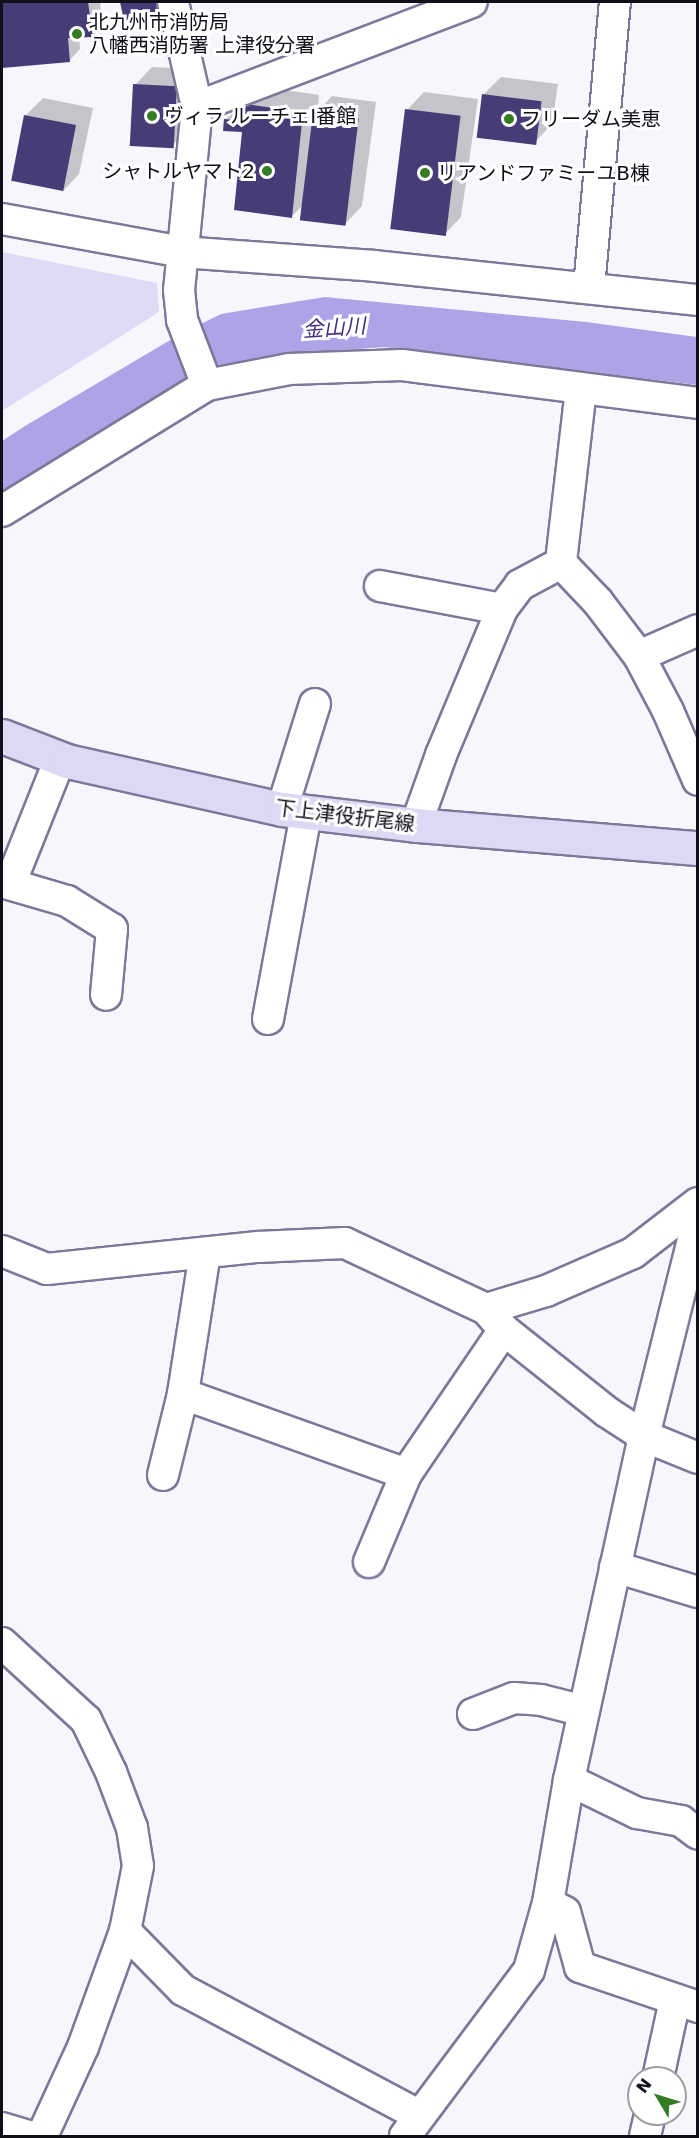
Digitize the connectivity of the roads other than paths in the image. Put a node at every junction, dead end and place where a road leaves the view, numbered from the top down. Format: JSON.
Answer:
{"nodes":[{"id":1,"x":173,"y":2,"type":"edge"},
{"id":2,"x":472,"y":2,"type":"edge"},
{"id":3,"x":615,"y":2,"type":"edge"},
{"id":4,"x":197,"y":107,"type":"junction"},
{"id":5,"x":2,"y":219,"type":"edge"},
{"id":6,"x":181,"y":252,"type":"junction"},
{"id":7,"x":589,"y":287,"type":"junction"},
{"id":8,"x":698,"y":300,"type":"edge"},
{"id":9,"x":207,"y":385,"type":"junction"},
{"id":10,"x":581,"y":389,"type":"junction"},
{"id":11,"x":698,"y":403,"type":"edge"},
{"id":12,"x":2,"y":511,"type":"edge"},
{"id":13,"x":561,"y":563,"type":"junction"},
{"id":14,"x":380,"y":586,"type":"dead end"},
{"id":15,"x":502,"y":609,"type":"junction"},
{"id":16,"x":698,"y":630,"type":"edge"},
{"id":17,"x":639,"y":656,"type":"junction"},
{"id":18,"x":315,"y":704,"type":"dead end"},
{"id":19,"x":2,"y":736,"type":"edge"},
{"id":20,"x":60,"y":759,"type":"junction"},
{"id":21,"x":698,"y":780,"type":"edge"},
{"id":22,"x":294,"y":811,"type":"junction"},
{"id":23,"x":416,"y":825,"type":"junction"},
{"id":24,"x":698,"y":848,"type":"edge"},
{"id":25,"x":6,"y":883,"type":"edge"},
{"id":26,"x":106,"y":995,"type":"dead end"},
{"id":27,"x":268,"y":1019,"type":"dead end"},
{"id":28,"x":698,"y":1203,"type":"edge"},
{"id":29,"x":698,"y":1219,"type":"edge"},
{"id":30,"x":2,"y":1251,"type":"edge"},
{"id":31,"x":206,"y":1253,"type":"junction"},
{"id":32,"x":495,"y":1319,"type":"junction"},
{"id":33,"x":183,"y":1394,"type":"junction"},
{"id":34,"x":644,"y":1436,"type":"junction"},
{"id":35,"x":698,"y":1458,"type":"edge"},
{"id":36,"x":406,"y":1474,"type":"junction"},
{"id":37,"x":163,"y":1475,"type":"dead end"},
{"id":38,"x":369,"y":1562,"type":"dead end"},
{"id":39,"x":615,"y":1567,"type":"junction"},
{"id":40,"x":698,"y":1592,"type":"edge"},
{"id":41,"x":2,"y":1643,"type":"edge"},
{"id":42,"x":584,"y":1711,"type":"junction"},
{"id":43,"x":473,"y":1714,"type":"dead end"},
{"id":44,"x":569,"y":1780,"type":"junction"},
{"id":45,"x":698,"y":1833,"type":"edge"},
{"id":46,"x":548,"y":1903,"type":"junction"},
{"id":47,"x":125,"y":1930,"type":"junction"},
{"id":48,"x":686,"y":2003,"type":"edge"},
{"id":49,"x":662,"y":2066,"type":"edge"},
{"id":50,"x":412,"y":2126,"type":"edge"},
{"id":51,"x":2,"y":2128,"type":"edge"},
{"id":52,"x":29,"y":2136,"type":"edge"},
{"id":53,"x":42,"y":2136,"type":"edge"}],
"edges":[{"from":1,"to":4,"type":"street"},
{"from":2,"to":4,"type":"street"},
{"from":3,"to":7,"type":"street"},
{"from":4,"to":6,"type":"street"},
{"from":5,"to":6,"type":"street"},
{"from":6,"to":7,"type":"street"},
{"from":6,"to":9,"type":"street"},
{"from":7,"to":8,"type":"street"},
{"from":9,"to":10,"type":"street"},
{"from":9,"to":12,"type":"street"},
{"from":10,"to":11,"type":"street"},
{"from":10,"to":13,"type":"street"},
{"from":13,"to":15,"type":"street"},
{"from":13,"to":17,"type":"street"},
{"from":14,"to":15,"type":"street"},
{"from":15,"to":23,"type":"street"},
{"from":16,"to":17,"type":"street"},
{"from":17,"to":21,"type":"street"},
{"from":18,"to":22,"type":"street"},
{"from":19,"to":20,"type":"main road","name":"下上津役折尾線"},
{"from":20,"to":22,"type":"main road","name":"下上津役折尾線"},
{"from":20,"to":25,"type":"street"},
{"from":22,"to":23,"type":"main road","name":"下上津役折尾線"},
{"from":22,"to":27,"type":"street"},
{"from":23,"to":24,"type":"main road","name":"下上津役折尾線"},
{"from":25,"to":26,"type":"street"},
{"from":28,"to":32,"type":"street"},
{"from":29,"to":34,"type":"street"},
{"from":30,"to":31,"type":"street"},
{"from":31,"to":32,"type":"street"},
{"from":31,"to":33,"type":"street"},
{"from":32,"to":34,"type":"street"},
{"from":32,"to":36,"type":"street"},
{"from":33,"to":36,"type":"street"},
{"from":33,"to":37,"type":"street"},
{"from":34,"to":35,"type":"street"},
{"from":34,"to":39,"type":"street"},
{"from":36,"to":38,"type":"street"},
{"from":39,"to":40,"type":"street"},
{"from":39,"to":42,"type":"street"},
{"from":41,"to":47,"type":"street"},
{"from":42,"to":43,"type":"street"},
{"from":42,"to":44,"type":"street"},
{"from":44,"to":45,"type":"street"},
{"from":44,"to":46,"type":"street"},
{"from":46,"to":48,"type":"street"},
{"from":46,"to":50,"type":"street"},
{"from":47,"to":50,"type":"street"},
{"from":47,"to":53,"type":"street"},
{"from":48,"to":49,"type":"street"},
{"from":51,"to":52,"type":"street"}]}
